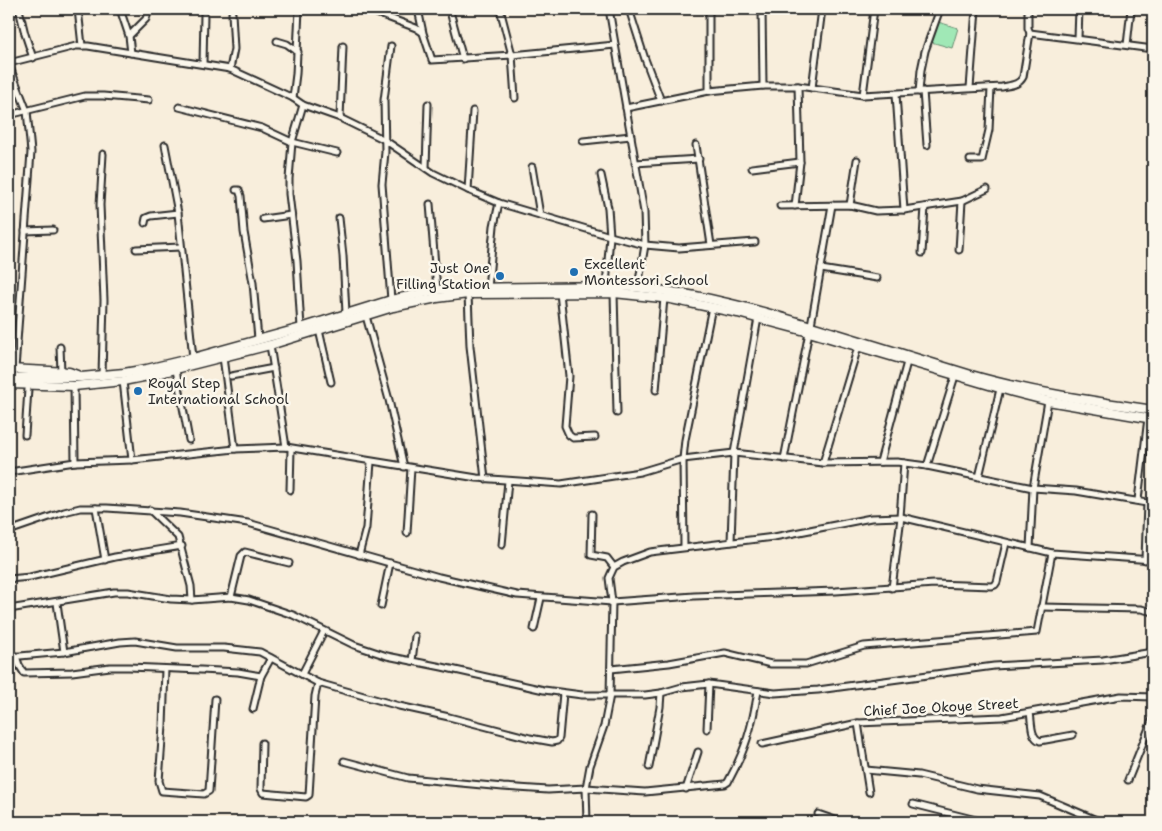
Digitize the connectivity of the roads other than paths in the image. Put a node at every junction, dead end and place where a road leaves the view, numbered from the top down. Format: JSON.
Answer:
{"nodes":[{"id":1,"x":19,"y":9,"type":"edge"},
{"id":2,"x":78,"y":9,"type":"edge"},
{"id":3,"x":120,"y":9,"type":"edge"},
{"id":4,"x":149,"y":9,"type":"edge"},
{"id":5,"x":299,"y":9,"type":"edge"},
{"id":6,"x":366,"y":9,"type":"edge"},
{"id":7,"x":418,"y":9,"type":"edge"},
{"id":8,"x":500,"y":9,"type":"edge"},
{"id":9,"x":609,"y":9,"type":"edge"},
{"id":10,"x":629,"y":9,"type":"edge"},
{"id":11,"x":709,"y":9,"type":"edge"},
{"id":12,"x":762,"y":9,"type":"edge"},
{"id":13,"x":822,"y":9,"type":"edge"},
{"id":14,"x":874,"y":9,"type":"edge"},
{"id":15,"x":940,"y":9,"type":"edge"},
{"id":16,"x":976,"y":9,"type":"edge"},
{"id":17,"x":1028,"y":9,"type":"edge"},
{"id":18,"x":1079,"y":9,"type":"edge"},
{"id":19,"x":1131,"y":9,"type":"edge"},
{"id":20,"x":232,"y":13,"type":"dead end"},
{"id":21,"x":204,"y":14,"type":"dead end"},
{"id":22,"x":451,"y":15,"type":"dead end"},
{"id":23,"x":1030,"y":32,"type":"junction"},
{"id":24,"x":422,"y":33,"type":"junction"},
{"id":25,"x":129,"y":36,"type":"junction"},
{"id":26,"x":1078,"y":38,"type":"junction"},
{"id":27,"x":277,"y":41,"type":"dead end"},
{"id":28,"x":615,"y":45,"type":"junction"},
{"id":29,"x":1127,"y":45,"type":"junction"},
{"id":30,"x":82,"y":46,"type":"junction"},
{"id":31,"x":343,"y":46,"type":"dead end"},
{"id":32,"x":391,"y":46,"type":"dead end"},
{"id":33,"x":1153,"y":49,"type":"edge"},
{"id":34,"x":298,"y":52,"type":"junction"},
{"id":35,"x":131,"y":53,"type":"junction"},
{"id":36,"x":512,"y":55,"type":"junction"},
{"id":37,"x":33,"y":58,"type":"junction"},
{"id":38,"x":463,"y":59,"type":"junction"},
{"id":39,"x":9,"y":64,"type":"edge"},
{"id":40,"x":203,"y":64,"type":"junction"},
{"id":41,"x":230,"y":69,"type":"junction"},
{"id":42,"x":763,"y":86,"type":"junction"},
{"id":43,"x":798,"y":86,"type":"junction"},
{"id":44,"x":812,"y":88,"type":"junction"},
{"id":45,"x":970,"y":88,"type":"junction"},
{"id":46,"x":991,"y":88,"type":"junction"},
{"id":47,"x":709,"y":91,"type":"junction"},
{"id":48,"x":921,"y":91,"type":"junction"},
{"id":49,"x":896,"y":94,"type":"junction"},
{"id":50,"x":863,"y":95,"type":"junction"},
{"id":51,"x":293,"y":98,"type":"junction"},
{"id":52,"x":515,"y":98,"type":"dead end"},
{"id":53,"x":149,"y":100,"type":"dead end"},
{"id":54,"x":661,"y":101,"type":"junction"},
{"id":55,"x":428,"y":104,"type":"dead end"},
{"id":56,"x":303,"y":105,"type":"junction"},
{"id":57,"x":179,"y":107,"type":"dead end"},
{"id":58,"x":626,"y":108,"type":"junction"},
{"id":59,"x":27,"y":110,"type":"junction"},
{"id":60,"x":473,"y":111,"type":"dead end"},
{"id":61,"x":9,"y":115,"type":"edge"},
{"id":62,"x":340,"y":118,"type":"junction"},
{"id":63,"x":630,"y":136,"type":"junction"},
{"id":64,"x":384,"y":139,"type":"junction"},
{"id":65,"x":583,"y":141,"type":"dead end"},
{"id":66,"x":292,"y":142,"type":"junction"},
{"id":67,"x":165,"y":145,"type":"dead end"},
{"id":68,"x":696,"y":145,"type":"dead end"},
{"id":69,"x":927,"y":145,"type":"dead end"},
{"id":70,"x":337,"y":153,"type":"dead end"},
{"id":71,"x":104,"y":154,"type":"dead end"},
{"id":72,"x":698,"y":159,"type":"junction"},
{"id":73,"x":857,"y":160,"type":"dead end"},
{"id":74,"x":970,"y":160,"type":"dead end"},
{"id":75,"x":800,"y":162,"type":"junction"},
{"id":76,"x":635,"y":163,"type":"junction"},
{"id":77,"x":532,"y":167,"type":"dead end"},
{"id":78,"x":426,"y":168,"type":"junction"},
{"id":79,"x":752,"y":168,"type":"dead end"},
{"id":80,"x":601,"y":175,"type":"dead end"},
{"id":81,"x":987,"y":189,"type":"dead end"},
{"id":82,"x":236,"y":190,"type":"dead end"},
{"id":83,"x":468,"y":190,"type":"junction"},
{"id":84,"x":962,"y":201,"type":"junction"},
{"id":85,"x":500,"y":203,"type":"junction"},
{"id":86,"x":430,"y":204,"type":"dead end"},
{"id":87,"x":832,"y":205,"type":"junction"},
{"id":88,"x":850,"y":205,"type":"junction"},
{"id":89,"x":780,"y":206,"type":"dead end"},
{"id":90,"x":795,"y":206,"type":"junction"},
{"id":91,"x":925,"y":207,"type":"junction"},
{"id":92,"x":904,"y":210,"type":"junction"},
{"id":93,"x":178,"y":213,"type":"junction"},
{"id":94,"x":540,"y":214,"type":"junction"},
{"id":95,"x":291,"y":215,"type":"junction"},
{"id":96,"x":339,"y":218,"type":"dead end"},
{"id":97,"x":263,"y":219,"type":"dead end"},
{"id":98,"x":145,"y":223,"type":"dead end"},
{"id":99,"x":24,"y":230,"type":"junction"},
{"id":100,"x":53,"y":230,"type":"dead end"},
{"id":101,"x":610,"y":236,"type":"junction"},
{"id":102,"x":755,"y":242,"type":"dead end"},
{"id":103,"x":645,"y":245,"type":"junction"},
{"id":104,"x":711,"y":245,"type":"junction"},
{"id":105,"x":181,"y":247,"type":"junction"},
{"id":106,"x":136,"y":249,"type":"dead end"},
{"id":107,"x":959,"y":250,"type":"dead end"},
{"id":108,"x":922,"y":253,"type":"dead end"},
{"id":109,"x":821,"y":269,"type":"junction"},
{"id":110,"x":877,"y":278,"type":"dead end"},
{"id":111,"x":606,"y":286,"type":"junction"},
{"id":112,"x":638,"y":287,"type":"junction"},
{"id":113,"x":488,"y":288,"type":"junction"},
{"id":114,"x":437,"y":290,"type":"junction"},
{"id":115,"x":560,"y":293,"type":"junction"},
{"id":116,"x":614,"y":293,"type":"junction"},
{"id":117,"x":468,"y":294,"type":"junction"},
{"id":118,"x":664,"y":298,"type":"junction"},
{"id":119,"x":391,"y":300,"type":"junction"},
{"id":120,"x":712,"y":307,"type":"junction"},
{"id":121,"x":346,"y":313,"type":"junction"},
{"id":122,"x":366,"y":316,"type":"junction"},
{"id":123,"x":758,"y":318,"type":"junction"},
{"id":124,"x":301,"y":328,"type":"junction"},
{"id":125,"x":810,"y":328,"type":"junction"},
{"id":126,"x":319,"y":330,"type":"junction"},
{"id":127,"x":258,"y":339,"type":"junction"},
{"id":128,"x":270,"y":345,"type":"junction"},
{"id":129,"x":60,"y":347,"type":"dead end"},
{"id":130,"x":858,"y":347,"type":"junction"},
{"id":131,"x":193,"y":358,"type":"junction"},
{"id":132,"x":223,"y":358,"type":"junction"},
{"id":133,"x":907,"y":362,"type":"junction"},
{"id":134,"x":274,"y":368,"type":"junction"},
{"id":135,"x":12,"y":369,"type":"edge"},
{"id":136,"x":176,"y":370,"type":"junction"},
{"id":137,"x":61,"y":372,"type":"junction"},
{"id":138,"x":102,"y":375,"type":"junction"},
{"id":139,"x":231,"y":376,"type":"dead end"},
{"id":140,"x":955,"y":376,"type":"junction"},
{"id":141,"x":81,"y":377,"type":"junction"},
{"id":142,"x":9,"y":378,"type":"edge"},
{"id":143,"x":55,"y":381,"type":"junction"},
{"id":144,"x":123,"y":381,"type":"junction"},
{"id":145,"x":330,"y":382,"type":"dead end"},
{"id":146,"x":9,"y":384,"type":"edge"},
{"id":147,"x":72,"y":386,"type":"junction"},
{"id":148,"x":9,"y":389,"type":"edge"},
{"id":149,"x":28,"y":389,"type":"junction"},
{"id":150,"x":1000,"y":389,"type":"junction"},
{"id":151,"x":656,"y":390,"type":"dead end"},
{"id":152,"x":1048,"y":401,"type":"junction"},
{"id":153,"x":1153,"y":410,"type":"edge"},
{"id":154,"x":617,"y":413,"type":"dead end"},
{"id":155,"x":1150,"y":418,"type":"edge"},
{"id":156,"x":25,"y":435,"type":"dead end"},
{"id":157,"x":595,"y":437,"type":"dead end"},
{"id":158,"x":189,"y":440,"type":"dead end"},
{"id":159,"x":288,"y":448,"type":"junction"},
{"id":160,"x":234,"y":449,"type":"junction"},
{"id":161,"x":734,"y":453,"type":"junction"},
{"id":162,"x":683,"y":459,"type":"junction"},
{"id":163,"x":784,"y":459,"type":"junction"},
{"id":164,"x":132,"y":460,"type":"junction"},
{"id":165,"x":75,"y":462,"type":"junction"},
{"id":166,"x":372,"y":462,"type":"junction"},
{"id":167,"x":880,"y":462,"type":"junction"},
{"id":168,"x":823,"y":463,"type":"junction"},
{"id":169,"x":904,"y":463,"type":"junction"},
{"id":170,"x":927,"y":466,"type":"junction"},
{"id":171,"x":404,"y":467,"type":"junction"},
{"id":172,"x":411,"y":468,"type":"junction"},
{"id":173,"x":9,"y":472,"type":"edge"},
{"id":174,"x":979,"y":477,"type":"junction"},
{"id":175,"x":485,"y":479,"type":"junction"},
{"id":176,"x":508,"y":481,"type":"junction"},
{"id":177,"x":1033,"y":488,"type":"junction"},
{"id":178,"x":290,"y":490,"type":"dead end"},
{"id":179,"x":1138,"y":500,"type":"junction"},
{"id":180,"x":1150,"y":503,"type":"edge"},
{"id":181,"x":96,"y":508,"type":"junction"},
{"id":182,"x":149,"y":510,"type":"junction"},
{"id":183,"x":592,"y":514,"type":"dead end"},
{"id":184,"x":901,"y":517,"type":"junction"},
{"id":185,"x":9,"y":531,"type":"edge"},
{"id":186,"x":407,"y":534,"type":"dead end"},
{"id":187,"x":731,"y":542,"type":"junction"},
{"id":188,"x":1006,"y":543,"type":"junction"},
{"id":189,"x":502,"y":545,"type":"dead end"},
{"id":190,"x":182,"y":546,"type":"junction"},
{"id":191,"x":684,"y":547,"type":"junction"},
{"id":192,"x":1030,"y":548,"type":"junction"},
{"id":193,"x":1052,"y":553,"type":"junction"},
{"id":194,"x":359,"y":555,"type":"junction"},
{"id":195,"x":105,"y":560,"type":"junction"},
{"id":196,"x":1145,"y":560,"type":"junction"},
{"id":197,"x":1153,"y":560,"type":"edge"},
{"id":198,"x":289,"y":563,"type":"dead end"},
{"id":199,"x":390,"y":563,"type":"junction"},
{"id":200,"x":614,"y":567,"type":"junction"},
{"id":201,"x":9,"y":579,"type":"edge"},
{"id":202,"x":892,"y":588,"type":"junction"},
{"id":203,"x":231,"y":597,"type":"junction"},
{"id":204,"x":541,"y":598,"type":"junction"},
{"id":205,"x":192,"y":600,"type":"junction"},
{"id":206,"x":612,"y":602,"type":"junction"},
{"id":207,"x":57,"y":603,"type":"junction"},
{"id":208,"x":381,"y":606,"type":"dead end"},
{"id":209,"x":1041,"y":607,"type":"junction"},
{"id":210,"x":9,"y":609,"type":"edge"},
{"id":211,"x":1153,"y":612,"type":"edge"},
{"id":212,"x":534,"y":629,"type":"dead end"},
{"id":213,"x":324,"y":631,"type":"junction"},
{"id":214,"x":415,"y":636,"type":"dead end"},
{"id":215,"x":64,"y":652,"type":"junction"},
{"id":216,"x":1153,"y":652,"type":"edge"},
{"id":217,"x":16,"y":656,"type":"junction"},
{"id":218,"x":9,"y":657,"type":"edge"},
{"id":219,"x":270,"y":658,"type":"junction"},
{"id":220,"x":412,"y":661,"type":"junction"},
{"id":221,"x":612,"y":669,"type":"junction"},
{"id":222,"x":165,"y":670,"type":"junction"},
{"id":223,"x":302,"y":674,"type":"junction"},
{"id":224,"x":261,"y":676,"type":"junction"},
{"id":225,"x":318,"y":682,"type":"junction"},
{"id":226,"x":709,"y":684,"type":"junction"},
{"id":227,"x":758,"y":691,"type":"junction"},
{"id":228,"x":563,"y":693,"type":"junction"},
{"id":229,"x":660,"y":693,"type":"junction"},
{"id":230,"x":610,"y":696,"type":"junction"},
{"id":231,"x":1153,"y":696,"type":"edge"},
{"id":232,"x":215,"y":699,"type":"dead end"},
{"id":233,"x":253,"y":709,"type":"dead end"},
{"id":234,"x":1030,"y":713,"type":"junction"},
{"id":235,"x":1153,"y":718,"type":"edge"},
{"id":236,"x":858,"y":723,"type":"junction"},
{"id":237,"x":707,"y":729,"type":"dead end"},
{"id":238,"x":1073,"y":735,"type":"dead end"},
{"id":239,"x":262,"y":743,"type":"dead end"},
{"id":240,"x":762,"y":744,"type":"dead end"},
{"id":241,"x":698,"y":752,"type":"dead end"},
{"id":242,"x":344,"y":760,"type":"dead end"},
{"id":243,"x":649,"y":767,"type":"dead end"},
{"id":244,"x":866,"y":770,"type":"junction"},
{"id":245,"x":1128,"y":780,"type":"dead end"},
{"id":246,"x":586,"y":788,"type":"junction"},
{"id":247,"x":686,"y":789,"type":"junction"},
{"id":248,"x":869,"y":792,"type":"dead end"},
{"id":249,"x":913,"y":804,"type":"dead end"},
{"id":250,"x":818,"y":814,"type":"dead end"},
{"id":251,"x":587,"y":822,"type":"edge"},
{"id":252,"x":841,"y":822,"type":"edge"},
{"id":253,"x":984,"y":822,"type":"edge"},
{"id":254,"x":1101,"y":822,"type":"edge"}],
"edges":[{"from":1,"to":37,"type":"street"},
{"from":2,"to":30,"type":"street"},
{"from":3,"to":25,"type":"street"},
{"from":4,"to":25,"type":"street"},
{"from":5,"to":34,"type":"street"},
{"from":6,"to":24,"type":"street"},
{"from":7,"to":24,"type":"street"},
{"from":8,"to":36,"type":"street"},
{"from":9,"to":28,"type":"street"},
{"from":10,"to":54,"type":"street"},
{"from":11,"to":47,"type":"street"},
{"from":12,"to":42,"type":"street"},
{"from":13,"to":44,"type":"street"},
{"from":14,"to":50,"type":"street"},
{"from":15,"to":48,"type":"street"},
{"from":16,"to":45,"type":"street"},
{"from":17,"to":23,"type":"street"},
{"from":18,"to":26,"type":"street"},
{"from":19,"to":29,"type":"street"},
{"from":20,"to":41,"type":"street"},
{"from":21,"to":40,"type":"street"},
{"from":22,"to":38,"type":"street"},
{"from":23,"to":26,"type":"street"},
{"from":23,"to":46,"type":"street"},
{"from":24,"to":38,"type":"street"},
{"from":25,"to":35,"type":"street"},
{"from":26,"to":29,"type":"street"},
{"from":27,"to":34,"type":"street"},
{"from":28,"to":36,"type":"street"},
{"from":28,"to":58,"type":"street"},
{"from":29,"to":33,"type":"street"},
{"from":30,"to":35,"type":"street"},
{"from":30,"to":37,"type":"street"},
{"from":31,"to":62,"type":"street"},
{"from":32,"to":64,"type":"street"},
{"from":34,"to":51,"type":"street"},
{"from":35,"to":40,"type":"street"},
{"from":36,"to":38,"type":"street"},
{"from":36,"to":52,"type":"street"},
{"from":37,"to":39,"type":"street"},
{"from":39,"to":59,"type":"street"},
{"from":40,"to":41,"type":"street"},
{"from":41,"to":51,"type":"street"},
{"from":42,"to":43,"type":"street"},
{"from":42,"to":47,"type":"street"},
{"from":43,"to":44,"type":"street"},
{"from":43,"to":75,"type":"street"},
{"from":44,"to":50,"type":"street"},
{"from":45,"to":46,"type":"street"},
{"from":45,"to":48,"type":"street"},
{"from":46,"to":74,"type":"street"},
{"from":47,"to":54,"type":"street"},
{"from":48,"to":49,"type":"street"},
{"from":48,"to":69,"type":"street"},
{"from":49,"to":50,"type":"street"},
{"from":49,"to":92,"type":"street"},
{"from":51,"to":56,"type":"street"},
{"from":53,"to":59,"type":"street"},
{"from":54,"to":58,"type":"street"},
{"from":55,"to":78,"type":"street"},
{"from":56,"to":62,"type":"street"},
{"from":56,"to":66,"type":"street"},
{"from":57,"to":66,"type":"street"},
{"from":58,"to":63,"type":"street"},
{"from":59,"to":61,"type":"street"},
{"from":59,"to":99,"type":"street"},
{"from":60,"to":83,"type":"street"},
{"from":62,"to":64,"type":"street"},
{"from":63,"to":65,"type":"street"},
{"from":63,"to":76,"type":"street"},
{"from":64,"to":78,"type":"street"},
{"from":64,"to":119,"type":"street"},
{"from":66,"to":70,"type":"street"},
{"from":66,"to":95,"type":"street"},
{"from":67,"to":93,"type":"street"},
{"from":68,"to":72,"type":"street"},
{"from":71,"to":138,"type":"street"},
{"from":72,"to":76,"type":"street"},
{"from":72,"to":104,"type":"street"},
{"from":73,"to":88,"type":"street"},
{"from":75,"to":79,"type":"street"},
{"from":75,"to":90,"type":"street"},
{"from":76,"to":103,"type":"street"},
{"from":77,"to":94,"type":"street"},
{"from":78,"to":83,"type":"street"},
{"from":80,"to":101,"type":"street"},
{"from":81,"to":84,"type":"street"},
{"from":82,"to":127,"type":"street"},
{"from":83,"to":85,"type":"street"},
{"from":84,"to":91,"type":"street"},
{"from":84,"to":107,"type":"street"},
{"from":85,"to":94,"type":"street"},
{"from":85,"to":113,"type":"street"},
{"from":86,"to":114,"type":"street"},
{"from":87,"to":88,"type":"street"},
{"from":87,"to":90,"type":"street"},
{"from":87,"to":109,"type":"street"},
{"from":88,"to":92,"type":"street"},
{"from":89,"to":90,"type":"street"},
{"from":91,"to":92,"type":"street"},
{"from":91,"to":108,"type":"street"},
{"from":93,"to":98,"type":"street"},
{"from":93,"to":105,"type":"street"},
{"from":94,"to":101,"type":"street"},
{"from":95,"to":97,"type":"street"},
{"from":95,"to":124,"type":"street"},
{"from":96,"to":121,"type":"street"},
{"from":99,"to":100,"type":"street"},
{"from":99,"to":135,"type":"street"},
{"from":101,"to":103,"type":"street"},
{"from":101,"to":111,"type":"street"},
{"from":102,"to":104,"type":"street"},
{"from":103,"to":104,"type":"street"},
{"from":103,"to":112,"type":"street"},
{"from":105,"to":106,"type":"street"},
{"from":105,"to":131,"type":"street"},
{"from":109,"to":110,"type":"street"},
{"from":109,"to":125,"type":"street"},
{"from":111,"to":112,"type":"main road"},
{"from":111,"to":113,"type":"main road"},
{"from":112,"to":125,"type":"main road"},
{"from":113,"to":114,"type":"main road"},
{"from":114,"to":119,"type":"main road"},
{"from":115,"to":116,"type":"main road"},
{"from":115,"to":117,"type":"main road"},
{"from":115,"to":157,"type":"street"},
{"from":116,"to":118,"type":"main road"},
{"from":116,"to":154,"type":"street"},
{"from":117,"to":122,"type":"main road"},
{"from":117,"to":175,"type":"street"},
{"from":118,"to":120,"type":"main road"},
{"from":118,"to":151,"type":"street"},
{"from":119,"to":121,"type":"main road"},
{"from":120,"to":123,"type":"main road"},
{"from":120,"to":162,"type":"street"},
{"from":121,"to":124,"type":"main road"},
{"from":122,"to":126,"type":"main road"},
{"from":122,"to":171,"type":"street"},
{"from":123,"to":125,"type":"main road"},
{"from":123,"to":161,"type":"street"},
{"from":124,"to":127,"type":"main road"},
{"from":125,"to":130,"type":"main road"},
{"from":125,"to":153,"type":"main road"},
{"from":125,"to":163,"type":"street"},
{"from":126,"to":128,"type":"main road"},
{"from":126,"to":145,"type":"street"},
{"from":127,"to":131,"type":"main road"},
{"from":128,"to":132,"type":"main road"},
{"from":128,"to":134,"type":"street"},
{"from":129,"to":137,"type":"street"},
{"from":130,"to":133,"type":"main road"},
{"from":130,"to":168,"type":"street"},
{"from":131,"to":138,"type":"main road"},
{"from":132,"to":136,"type":"main road"},
{"from":132,"to":160,"type":"street"},
{"from":133,"to":140,"type":"main road"},
{"from":133,"to":167,"type":"street"},
{"from":134,"to":139,"type":"street"},
{"from":134,"to":159,"type":"street"},
{"from":135,"to":137,"type":"main road"},
{"from":136,"to":144,"type":"main road"},
{"from":136,"to":158,"type":"street"},
{"from":137,"to":141,"type":"main road"},
{"from":138,"to":141,"type":"main road"},
{"from":140,"to":150,"type":"main road"},
{"from":140,"to":170,"type":"street"},
{"from":141,"to":143,"type":"main road"},
{"from":142,"to":143,"type":"main road"},
{"from":143,"to":146,"type":"main road"},
{"from":143,"to":147,"type":"main road"},
{"from":144,"to":147,"type":"main road"},
{"from":144,"to":164,"type":"street"},
{"from":147,"to":149,"type":"main road"},
{"from":147,"to":165,"type":"street"},
{"from":148,"to":149,"type":"main road"},
{"from":149,"to":156,"type":"street"},
{"from":150,"to":152,"type":"main road"},
{"from":150,"to":174,"type":"street"},
{"from":152,"to":155,"type":"main road"},
{"from":152,"to":177,"type":"street"},
{"from":155,"to":179,"type":"street"},
{"from":159,"to":160,"type":"street"},
{"from":159,"to":166,"type":"street"},
{"from":159,"to":178,"type":"street"},
{"from":160,"to":164,"type":"street"},
{"from":161,"to":162,"type":"street"},
{"from":161,"to":163,"type":"street"},
{"from":161,"to":187,"type":"street"},
{"from":162,"to":176,"type":"street"},
{"from":162,"to":191,"type":"street"},
{"from":163,"to":168,"type":"street"},
{"from":164,"to":165,"type":"street"},
{"from":165,"to":173,"type":"street"},
{"from":166,"to":171,"type":"street"},
{"from":166,"to":194,"type":"street"},
{"from":167,"to":168,"type":"street"},
{"from":167,"to":169,"type":"street"},
{"from":169,"to":170,"type":"street"},
{"from":169,"to":184,"type":"street"},
{"from":170,"to":174,"type":"street"},
{"from":171,"to":172,"type":"street"},
{"from":172,"to":175,"type":"street"},
{"from":172,"to":186,"type":"street"},
{"from":174,"to":177,"type":"street"},
{"from":175,"to":176,"type":"street"},
{"from":176,"to":189,"type":"street"},
{"from":177,"to":179,"type":"street"},
{"from":177,"to":192,"type":"street"},
{"from":179,"to":180,"type":"street"},
{"from":180,"to":196,"type":"street"},
{"from":181,"to":182,"type":"street"},
{"from":181,"to":185,"type":"street"},
{"from":181,"to":195,"type":"street"},
{"from":182,"to":190,"type":"street"},
{"from":182,"to":194,"type":"street"},
{"from":183,"to":200,"type":"street"},
{"from":184,"to":187,"type":"street"},
{"from":184,"to":188,"type":"street"},
{"from":184,"to":202,"type":"street"},
{"from":187,"to":191,"type":"street"},
{"from":188,"to":192,"type":"street"},
{"from":188,"to":202,"type":"street"},
{"from":190,"to":195,"type":"street"},
{"from":190,"to":205,"type":"street"},
{"from":191,"to":200,"type":"street"},
{"from":192,"to":193,"type":"street"},
{"from":193,"to":196,"type":"street"},
{"from":193,"to":209,"type":"street"},
{"from":194,"to":199,"type":"street"},
{"from":195,"to":201,"type":"street"},
{"from":196,"to":197,"type":"street"},
{"from":198,"to":203,"type":"street"},
{"from":199,"to":204,"type":"street"},
{"from":199,"to":208,"type":"street"},
{"from":200,"to":206,"type":"street"},
{"from":202,"to":206,"type":"street"},
{"from":203,"to":205,"type":"street"},
{"from":203,"to":213,"type":"street"},
{"from":204,"to":206,"type":"street"},
{"from":204,"to":212,"type":"street"},
{"from":205,"to":207,"type":"street"},
{"from":206,"to":221,"type":"street"},
{"from":207,"to":210,"type":"street"},
{"from":207,"to":215,"type":"street"},
{"from":209,"to":211,"type":"street"},
{"from":209,"to":221,"type":"street"},
{"from":213,"to":220,"type":"street"},
{"from":213,"to":223,"type":"street"},
{"from":214,"to":220,"type":"street"},
{"from":215,"to":217,"type":"street"},
{"from":215,"to":219,"type":"street"},
{"from":216,"to":227,"type":"street"},
{"from":217,"to":218,"type":"street"},
{"from":217,"to":222,"type":"street"},
{"from":219,"to":223,"type":"street"},
{"from":219,"to":224,"type":"street"},
{"from":220,"to":228,"type":"street"},
{"from":221,"to":230,"type":"street"},
{"from":222,"to":224,"type":"street"},
{"from":222,"to":232,"type":"street"},
{"from":223,"to":225,"type":"street"},
{"from":224,"to":233,"type":"street"},
{"from":225,"to":228,"type":"street"},
{"from":225,"to":239,"type":"street"},
{"from":226,"to":227,"type":"street"},
{"from":226,"to":229,"type":"street"},
{"from":226,"to":237,"type":"street"},
{"from":227,"to":247,"type":"street"},
{"from":228,"to":230,"type":"street"},
{"from":229,"to":230,"type":"street"},
{"from":229,"to":243,"type":"street"},
{"from":230,"to":246,"type":"street"},
{"from":231,"to":234,"type":"street","name":"Chief Joe Okoye Street"},
{"from":234,"to":236,"type":"street","name":"Chief Joe Okoye Street"},
{"from":234,"to":238,"type":"street"},
{"from":235,"to":245,"type":"street"},
{"from":236,"to":240,"type":"street","name":"Chief Joe Okoye Street"},
{"from":236,"to":244,"type":"street"},
{"from":241,"to":247,"type":"street"},
{"from":242,"to":246,"type":"street"},
{"from":244,"to":248,"type":"street"},
{"from":244,"to":254,"type":"street"},
{"from":246,"to":247,"type":"street"},
{"from":246,"to":251,"type":"street"},
{"from":249,"to":253,"type":"street"},
{"from":250,"to":252,"type":"street"}]}
